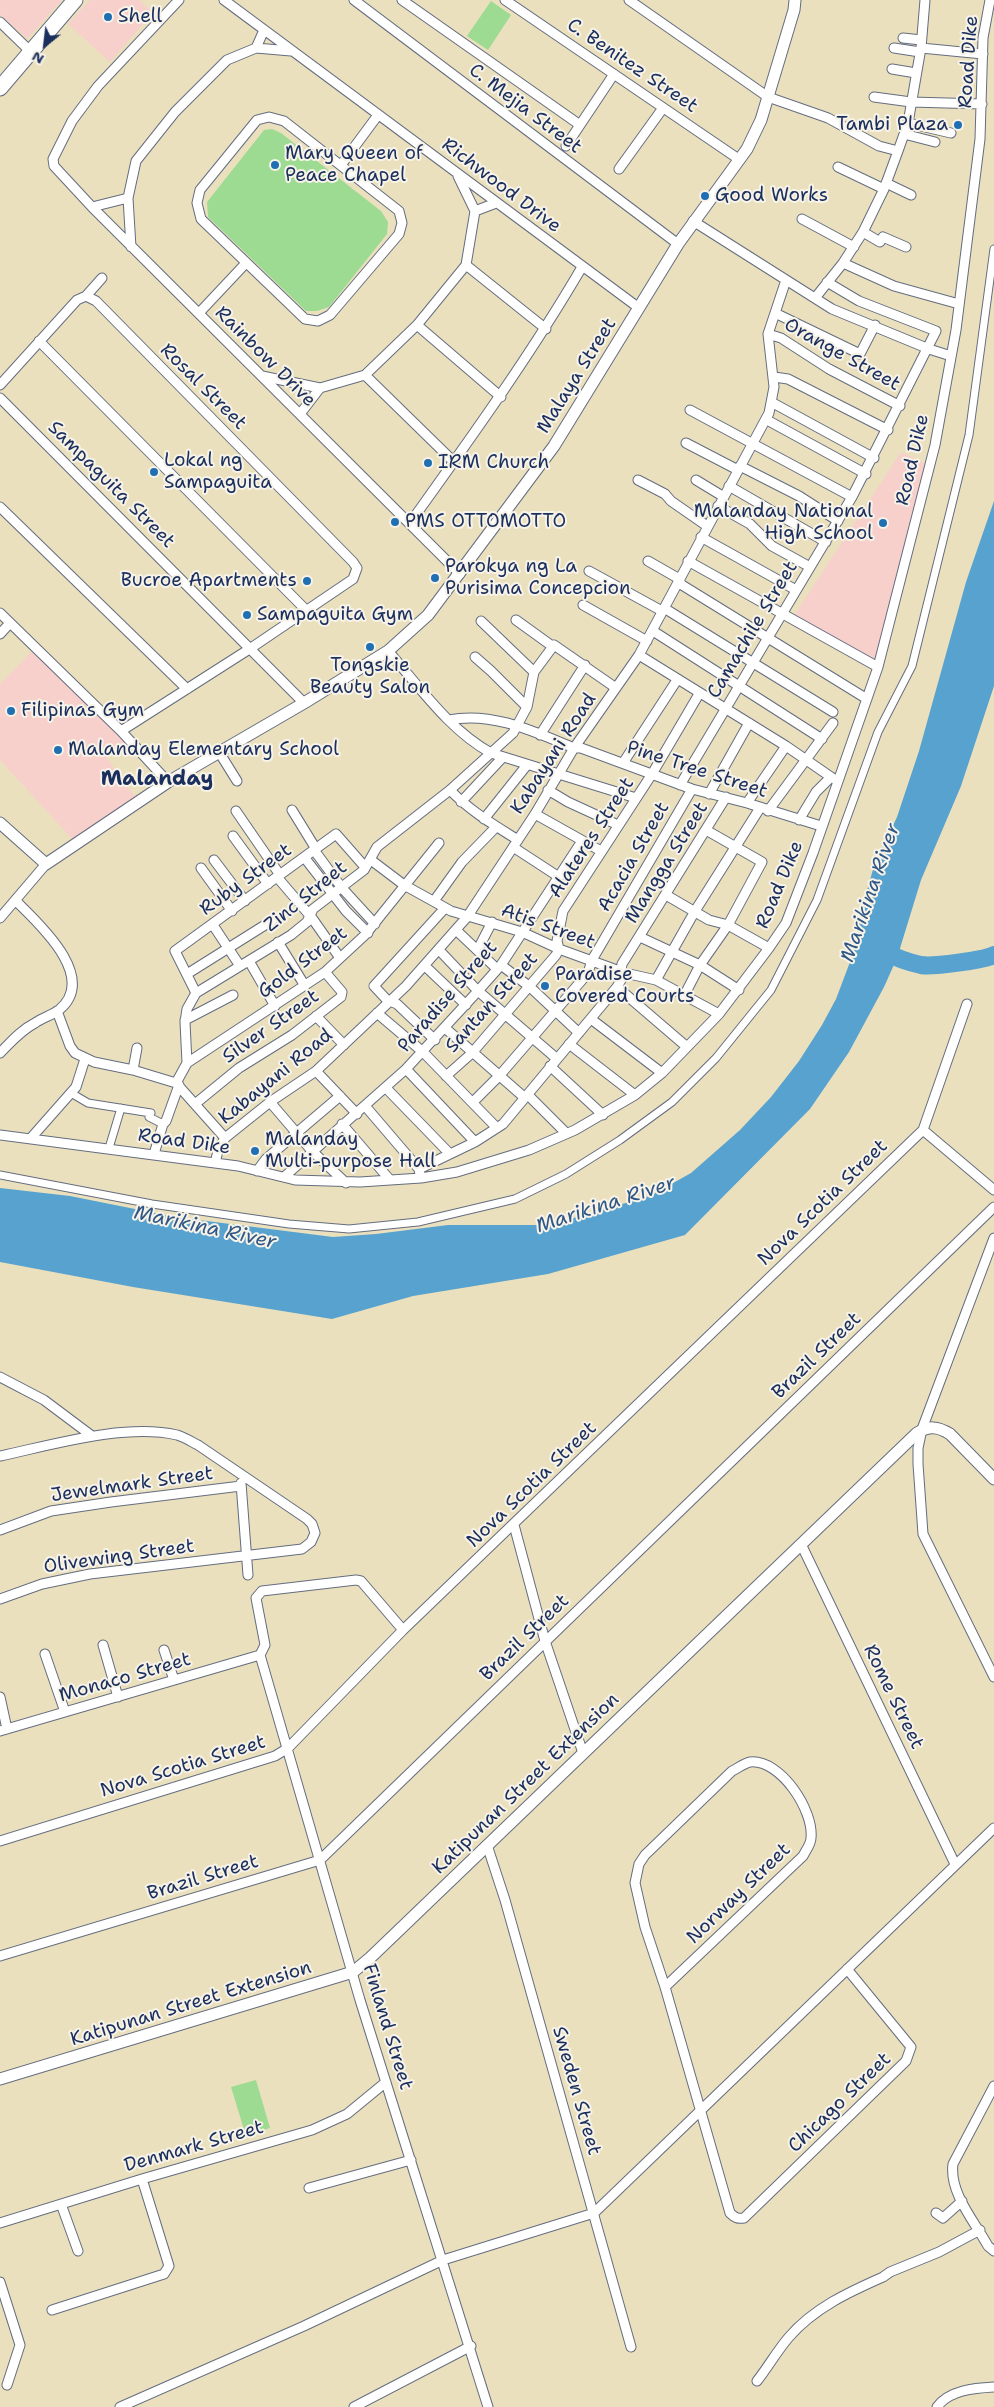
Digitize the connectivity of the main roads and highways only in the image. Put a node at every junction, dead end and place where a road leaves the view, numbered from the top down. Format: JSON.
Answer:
{"nodes":[{"id":1,"x":76,"y":0,"type":"edge"},
{"id":2,"x":0,"y":88,"type":"edge"}],
"edges":[{"from":1,"to":2,"type":"main road"}]}
